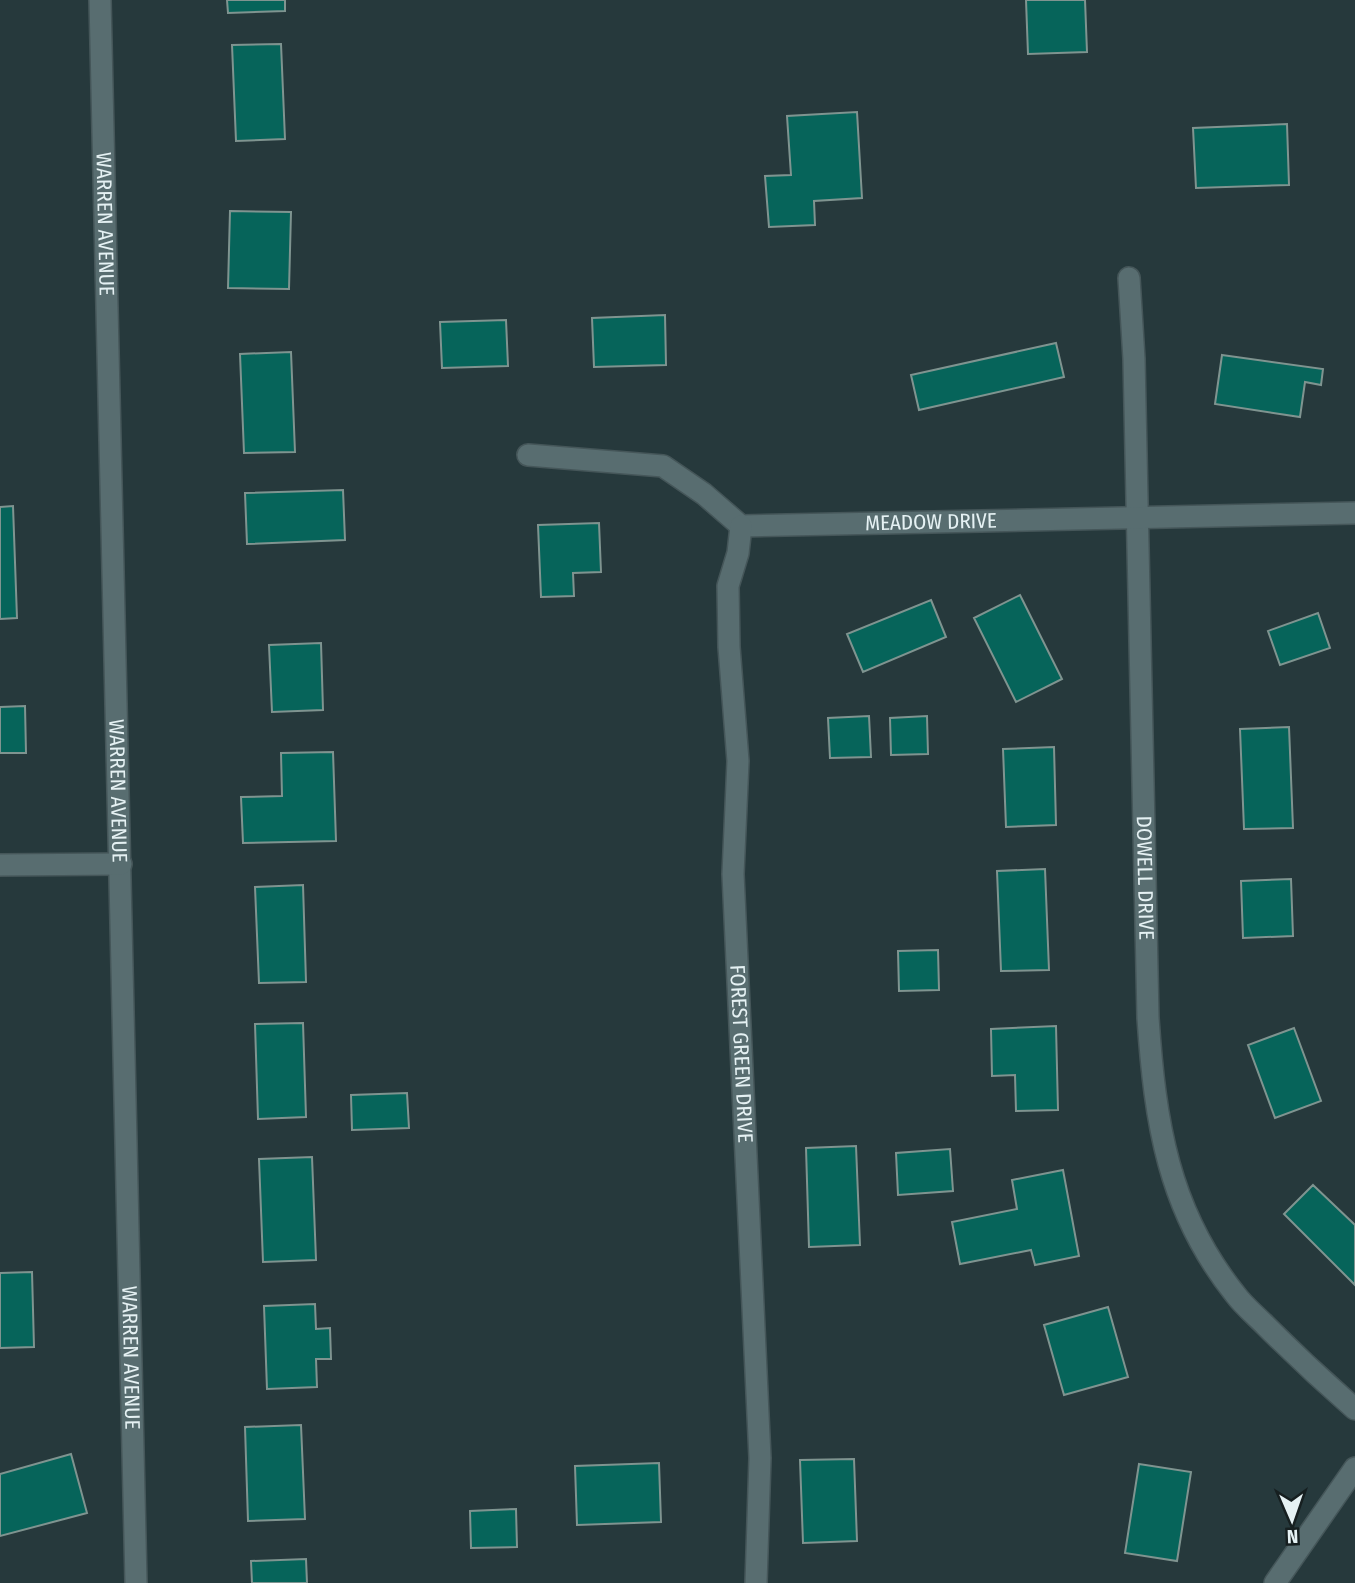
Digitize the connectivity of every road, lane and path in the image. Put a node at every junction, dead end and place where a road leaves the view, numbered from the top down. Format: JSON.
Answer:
{"nodes":[{"id":1,"x":100,"y":0,"type":"edge"},
{"id":2,"x":1129,"y":278,"type":"dead end"},
{"id":3,"x":528,"y":455,"type":"dead end"},
{"id":4,"x":1355,"y":513,"type":"edge"},
{"id":5,"x":1138,"y":517,"type":"junction"},
{"id":6,"x":741,"y":526,"type":"junction"},
{"id":7,"x":121,"y":864,"type":"junction"},
{"id":8,"x":0,"y":866,"type":"edge"},
{"id":9,"x":1355,"y":1409,"type":"edge"},
{"id":10,"x":1355,"y":1468,"type":"edge"},
{"id":11,"x":136,"y":1583,"type":"edge"},
{"id":12,"x":756,"y":1583,"type":"edge"},
{"id":13,"x":1275,"y":1583,"type":"edge"}],
"edges":[{"from":1,"to":7,"type":"street","name":"WARREN AVENUE"},
{"from":2,"to":5,"type":"street","name":"DOWELL DRIVE"},
{"from":3,"to":6,"type":"street"},
{"from":4,"to":5,"type":"street","name":"MEADOW DRIVE"},
{"from":5,"to":6,"type":"street","name":"MEADOW DRIVE"},
{"from":5,"to":9,"type":"street","name":"DOWELL DRIVE"},
{"from":6,"to":12,"type":"street","name":"FOREST GREEN DRIVE"},
{"from":7,"to":8,"type":"street"},
{"from":7,"to":11,"type":"street","name":"WARREN AVENUE"},
{"from":10,"to":13,"type":"street"}]}
